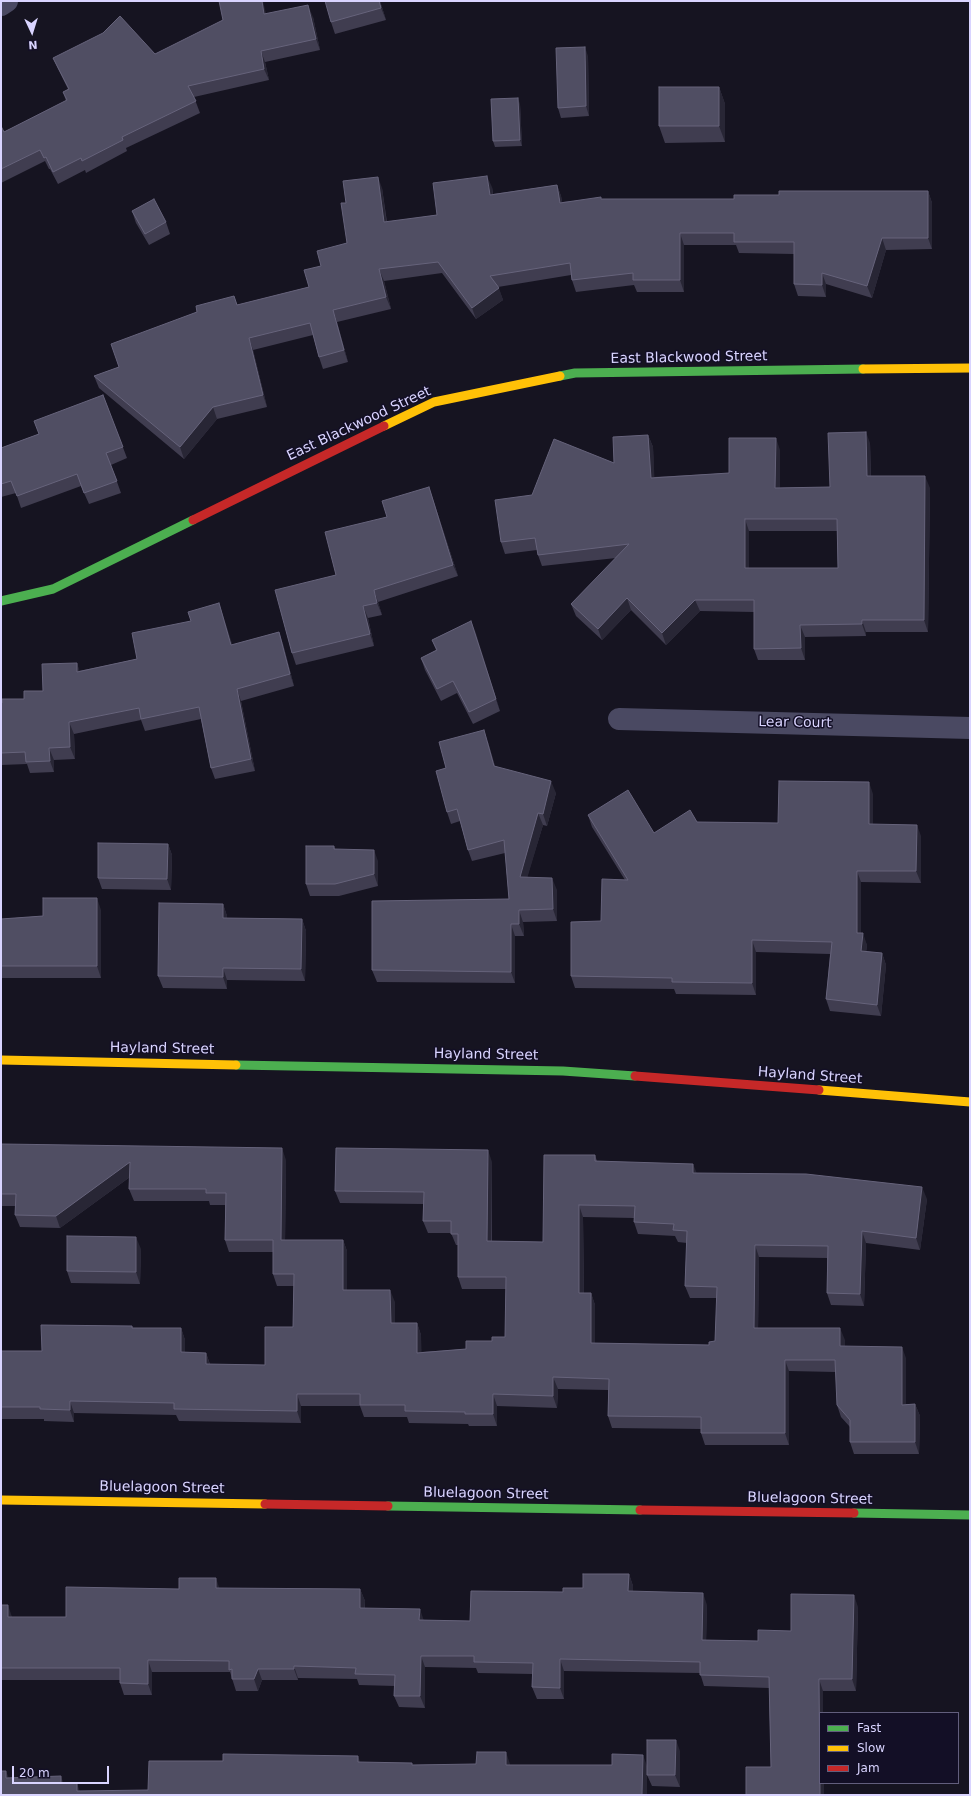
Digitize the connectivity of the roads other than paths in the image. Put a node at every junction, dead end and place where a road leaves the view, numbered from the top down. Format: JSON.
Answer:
{"nodes":[{"id":1,"x":8,"y":1,"type":"edge"},
{"id":2,"x":1,"y":5,"type":"edge"},
{"id":3,"x":970,"y":368,"type":"edge"},
{"id":4,"x":1,"y":600,"type":"edge"},
{"id":5,"x":619,"y":719,"type":"dead end"},
{"id":6,"x":970,"y":728,"type":"edge"},
{"id":7,"x":1,"y":1060,"type":"edge"},
{"id":8,"x":970,"y":1102,"type":"edge"},
{"id":9,"x":1,"y":1500,"type":"edge"},
{"id":10,"x":970,"y":1515,"type":"edge"}],
"edges":[{"from":1,"to":2,"type":"street"},
{"from":3,"to":4,"type":"street","name":"East Blackwood Street"},
{"from":5,"to":6,"type":"street","name":"Lear Court"},
{"from":7,"to":8,"type":"street","name":"Hayland Street"},
{"from":9,"to":10,"type":"street","name":"Bluelagoon Street"}]}
